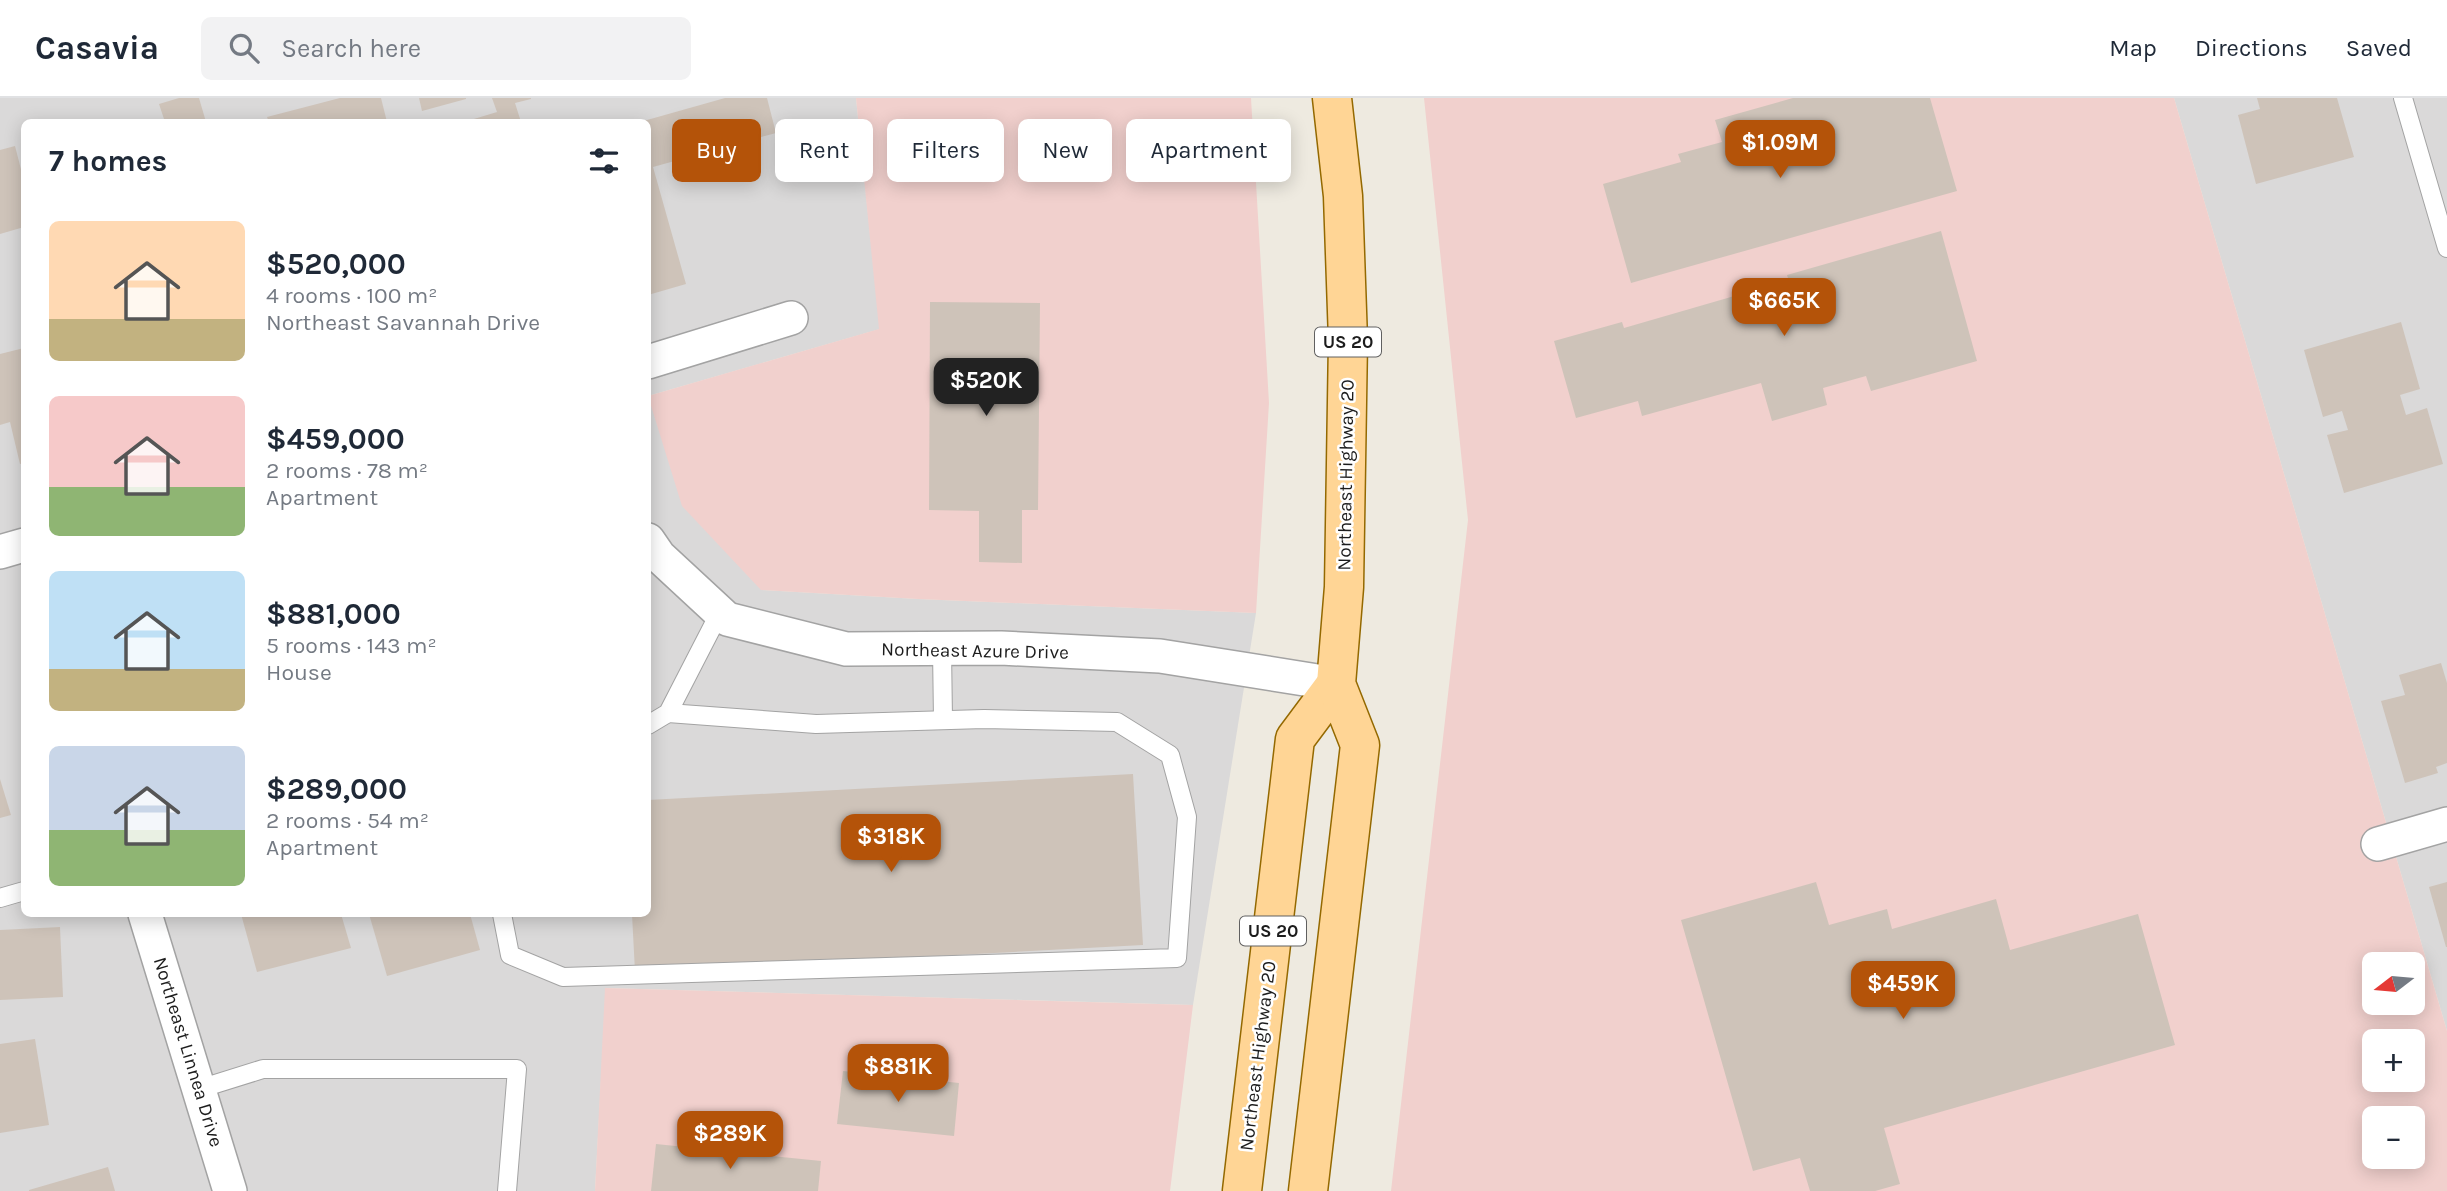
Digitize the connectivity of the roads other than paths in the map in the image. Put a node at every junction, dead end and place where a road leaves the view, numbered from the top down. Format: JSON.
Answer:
{"nodes":[{"id":1,"x":1332,"y":98,"type":"edge"},
{"id":2,"x":2403,"y":98,"type":"edge"},
{"id":3,"x":2447,"y":248,"type":"edge"},
{"id":4,"x":792,"y":318,"type":"dead end"},
{"id":5,"x":651,"y":361,"type":"edge"},
{"id":6,"x":651,"y":544,"type":"edge"},
{"id":7,"x":21,"y":546,"type":"edge"},
{"id":8,"x":0,"y":552,"type":"edge"},
{"id":9,"x":720,"y":612,"type":"junction"},
{"id":10,"x":942,"y":649,"type":"junction"},
{"id":11,"x":1336,"y":684,"type":"junction"},
{"id":12,"x":668,"y":713,"type":"junction"},
{"id":13,"x":943,"y":720,"type":"junction"},
{"id":14,"x":651,"y":722,"type":"edge"},
{"id":15,"x":2447,"y":824,"type":"edge"},
{"id":16,"x":2378,"y":844,"type":"dead end"},
{"id":17,"x":21,"y":892,"type":"edge"},
{"id":18,"x":0,"y":898,"type":"edge"},
{"id":19,"x":146,"y":917,"type":"edge"},
{"id":20,"x":503,"y":917,"type":"edge"},
{"id":21,"x":199,"y":1089,"type":"junction"},
{"id":22,"x":230,"y":1191,"type":"edge"},
{"id":23,"x":507,"y":1191,"type":"edge"},
{"id":24,"x":1242,"y":1191,"type":"edge"},
{"id":25,"x":1308,"y":1191,"type":"edge"}],
"edges":[{"from":1,"to":11,"type":"main road","name":"Northeast Highway 20","number":"US 20"},
{"from":2,"to":3,"type":"lane"},
{"from":4,"to":5,"type":"street"},
{"from":6,"to":9,"type":"street","name":"Northeast Azure Drive"},
{"from":7,"to":8,"type":"street"},
{"from":9,"to":10,"type":"street","name":"Northeast Azure Drive"},
{"from":9,"to":12,"type":"lane"},
{"from":10,"to":11,"type":"street","name":"Northeast Azure Drive"},
{"from":10,"to":13,"type":"lane"},
{"from":11,"to":24,"type":"main road","name":"Northeast Highway 20","number":"US 20"},
{"from":11,"to":25,"type":"main road","name":"Northeast Highway 20","number":"US 20"},
{"from":12,"to":13,"type":"lane"},
{"from":12,"to":14,"type":"lane"},
{"from":13,"to":20,"type":"lane"},
{"from":15,"to":16,"type":"street"},
{"from":17,"to":18,"type":"lane"},
{"from":19,"to":21,"type":"street","name":"Northeast Linnea Drive"},
{"from":21,"to":22,"type":"street","name":"Northeast Linnea Drive"},
{"from":21,"to":23,"type":"lane"}]}
